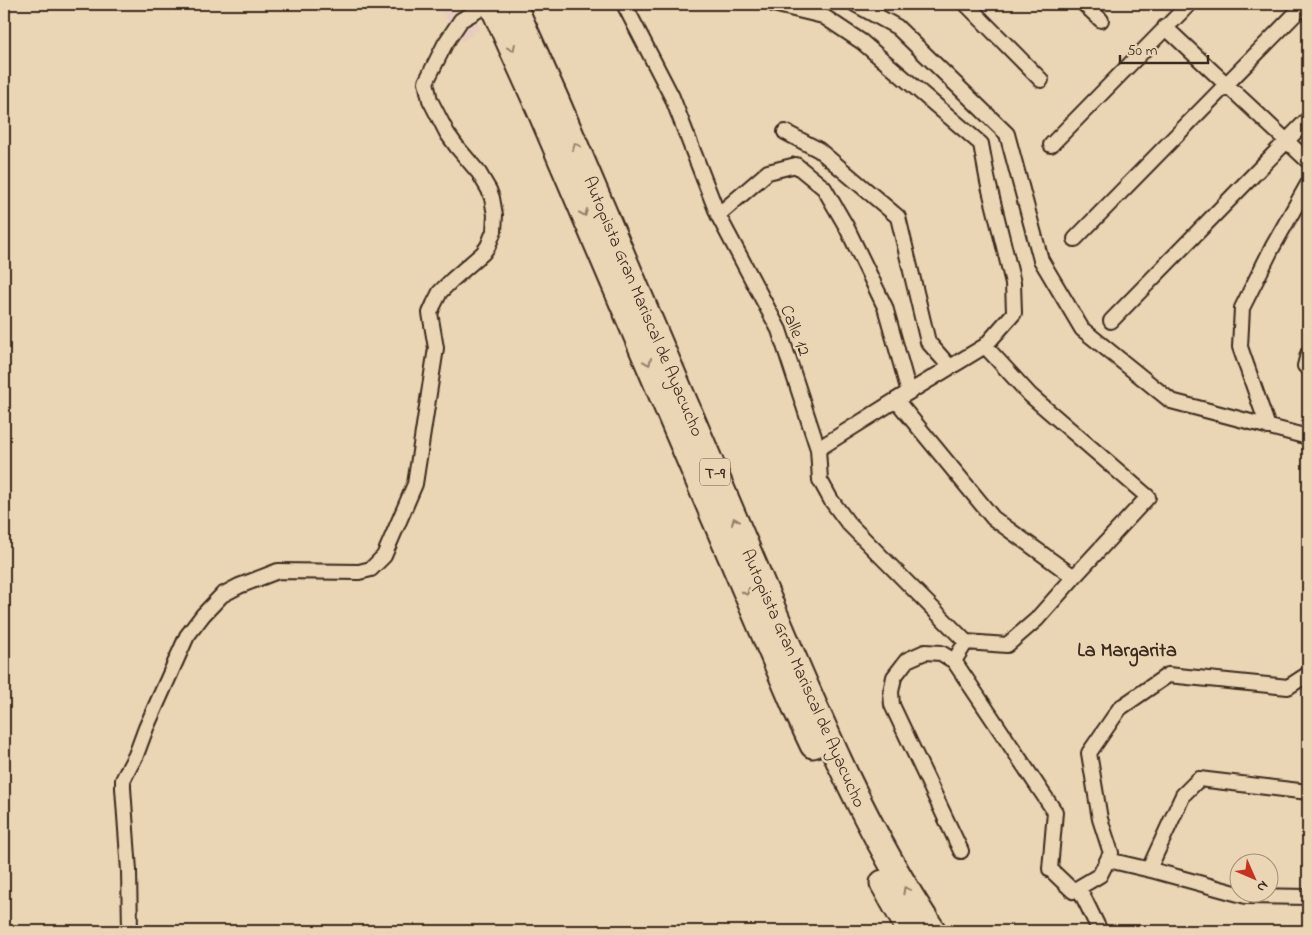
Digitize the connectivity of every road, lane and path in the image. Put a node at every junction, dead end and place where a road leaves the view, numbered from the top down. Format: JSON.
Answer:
{"nodes":[{"id":1,"x":491,"y":4,"type":"edge"},
{"id":2,"x":513,"y":4,"type":"edge"},
{"id":3,"x":626,"y":4,"type":"edge"},
{"id":4,"x":773,"y":4,"type":"edge"},
{"id":5,"x":855,"y":4,"type":"edge"},
{"id":6,"x":966,"y":4,"type":"edge"},
{"id":7,"x":1084,"y":4,"type":"edge"},
{"id":8,"x":1189,"y":4,"type":"edge"},
{"id":9,"x":1305,"y":4,"type":"edge"},
{"id":10,"x":1100,"y":20,"type":"dead end"},
{"id":11,"x":1166,"y":27,"type":"junction"},
{"id":12,"x":1042,"y":80,"type":"dead end"},
{"id":13,"x":1227,"y":84,"type":"junction"},
{"id":14,"x":1308,"y":119,"type":"edge"},
{"id":15,"x":785,"y":132,"type":"dead end"},
{"id":16,"x":1287,"y":141,"type":"junction"},
{"id":17,"x":1051,"y":145,"type":"dead end"},
{"id":18,"x":1308,"y":161,"type":"edge"},
{"id":19,"x":1308,"y":184,"type":"edge"},
{"id":20,"x":718,"y":215,"type":"junction"},
{"id":21,"x":1075,"y":240,"type":"dead end"},
{"id":22,"x":1111,"y":320,"type":"dead end"},
{"id":23,"x":986,"y":346,"type":"junction"},
{"id":24,"x":1308,"y":354,"type":"edge"},
{"id":25,"x":950,"y":367,"type":"junction"},
{"id":26,"x":1308,"y":367,"type":"edge"},
{"id":27,"x":909,"y":392,"type":"junction"},
{"id":28,"x":896,"y":400,"type":"junction"},
{"id":29,"x":1268,"y":426,"type":"junction"},
{"id":30,"x":1308,"y":437,"type":"edge"},
{"id":31,"x":818,"y":449,"type":"junction"},
{"id":32,"x":1074,"y":577,"type":"junction"},
{"id":33,"x":966,"y":642,"type":"junction"},
{"id":34,"x":954,"y":661,"type":"junction"},
{"id":35,"x":1308,"y":674,"type":"edge"},
{"id":36,"x":1308,"y":792,"type":"edge"},
{"id":37,"x":961,"y":851,"type":"dead end"},
{"id":38,"x":1108,"y":860,"type":"junction"},
{"id":39,"x":1149,"y":870,"type":"junction"},
{"id":40,"x":1079,"y":888,"type":"junction"},
{"id":41,"x":1308,"y":897,"type":"edge"},
{"id":42,"x":130,"y":931,"type":"edge"},
{"id":43,"x":910,"y":931,"type":"edge"},
{"id":44,"x":933,"y":931,"type":"edge"},
{"id":45,"x":1100,"y":931,"type":"edge"}],
"edges":[{"from":1,"to":42,"type":"street"},
{"from":1,"to":43,"type":"highway","name":"Autopista Gran Mariscal de Ayacucho","number":"T-9","one_way":true},
{"from":44,"to":2,"type":"highway","name":"Autopista Gran Mariscal de Ayacucho","number":"T-9","one_way":true},
{"from":3,"to":20,"type":"street","name":"Calle 12"},
{"from":4,"to":23,"type":"street"},
{"from":5,"to":29,"type":"street"},
{"from":6,"to":12,"type":"street"},
{"from":7,"to":10,"type":"street"},
{"from":8,"to":11,"type":"street"},
{"from":9,"to":13,"type":"street"},
{"from":11,"to":13,"type":"street"},
{"from":11,"to":17,"type":"street"},
{"from":13,"to":16,"type":"street"},
{"from":13,"to":21,"type":"street"},
{"from":14,"to":16,"type":"street"},
{"from":15,"to":25,"type":"street"},
{"from":16,"to":18,"type":"street"},
{"from":16,"to":22,"type":"street"},
{"from":19,"to":29,"type":"street"},
{"from":20,"to":27,"type":"street"},
{"from":20,"to":31,"type":"street","name":"Calle 12"},
{"from":23,"to":25,"type":"street"},
{"from":23,"to":32,"type":"street"},
{"from":24,"to":26,"type":"street"},
{"from":25,"to":27,"type":"street"},
{"from":27,"to":28,"type":"street"},
{"from":28,"to":31,"type":"street"},
{"from":28,"to":32,"type":"street"},
{"from":29,"to":30,"type":"street"},
{"from":31,"to":33,"type":"street","name":"Calle 12"},
{"from":32,"to":33,"type":"street"},
{"from":33,"to":34,"type":"street"},
{"from":34,"to":37,"type":"street"},
{"from":34,"to":40,"type":"street"},
{"from":35,"to":38,"type":"street"},
{"from":36,"to":39,"type":"street"},
{"from":38,"to":39,"type":"street"},
{"from":38,"to":40,"type":"street"},
{"from":39,"to":41,"type":"street"},
{"from":40,"to":45,"type":"street"}]}
